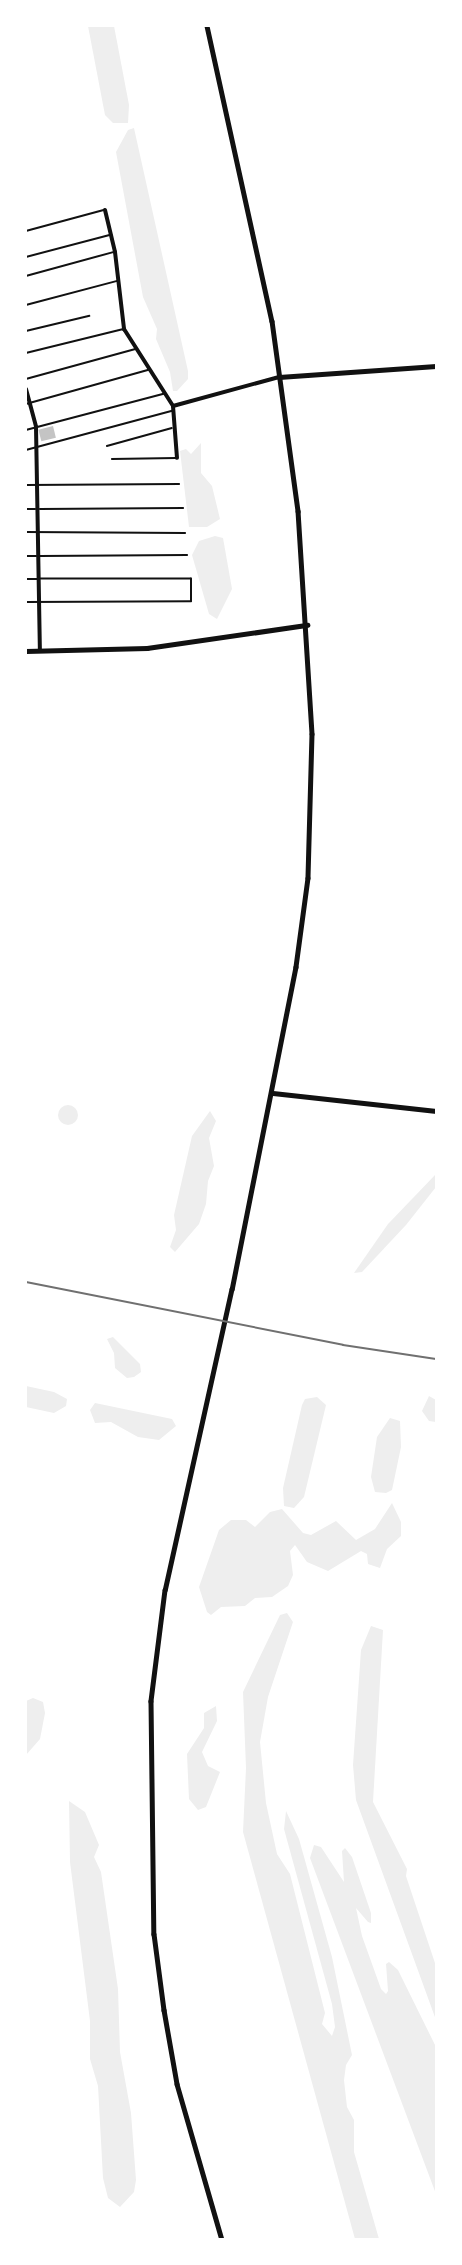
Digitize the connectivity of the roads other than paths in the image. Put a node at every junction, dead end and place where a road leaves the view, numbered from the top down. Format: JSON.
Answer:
{"nodes":[{"id":1,"x":207,"y":26,"type":"edge"},
{"id":2,"x":105,"y":210,"type":"joint"},
{"id":3,"x":26,"y":231,"type":"edge"},
{"id":4,"x":111,"y":234,"type":"junction"},
{"id":5,"x":115,"y":252,"type":"junction"},
{"id":6,"x":26,"y":257,"type":"edge"},
{"id":7,"x":26,"y":276,"type":"edge"},
{"id":8,"x":120,"y":280,"type":"junction"},
{"id":9,"x":26,"y":305,"type":"edge"},
{"id":10,"x":89,"y":316,"type":"dead end"},
{"id":11,"x":124,"y":329,"type":"junction"},
{"id":12,"x":26,"y":331,"type":"edge"},
{"id":13,"x":137,"y":349,"type":"junction"},
{"id":14,"x":26,"y":353,"type":"edge"},
{"id":15,"x":436,"y":366,"type":"edge"},
{"id":16,"x":149,"y":370,"type":"junction"},
{"id":17,"x":279,"y":376,"type":"junction"},
{"id":18,"x":26,"y":379,"type":"edge"},
{"id":19,"x":26,"y":389,"type":"edge"},
{"id":20,"x":163,"y":394,"type":"junction"},
{"id":21,"x":27,"y":404,"type":"edge"},
{"id":22,"x":173,"y":408,"type":"junction"},
{"id":23,"x":36,"y":427,"type":"junction"},
{"id":24,"x":175,"y":427,"type":"junction"},
{"id":25,"x":26,"y":430,"type":"edge"},
{"id":26,"x":106,"y":446,"type":"dead end"},
{"id":27,"x":37,"y":447,"type":"junction"},
{"id":28,"x":26,"y":450,"type":"edge"},
{"id":29,"x":177,"y":458,"type":"joint"},
{"id":30,"x":112,"y":459,"type":"dead end"},
{"id":31,"x":179,"y":484,"type":"dead end"},
{"id":32,"x":26,"y":485,"type":"edge"},
{"id":33,"x":38,"y":485,"type":"junction"},
{"id":34,"x":183,"y":508,"type":"dead end"},
{"id":35,"x":26,"y":509,"type":"edge"},
{"id":36,"x":39,"y":509,"type":"junction"},
{"id":37,"x":26,"y":532,"type":"edge"},
{"id":38,"x":39,"y":532,"type":"junction"},
{"id":39,"x":185,"y":533,"type":"dead end"},
{"id":40,"x":187,"y":555,"type":"dead end"},
{"id":41,"x":26,"y":556,"type":"edge"},
{"id":42,"x":40,"y":556,"type":"junction"},
{"id":43,"x":26,"y":579,"type":"edge"},
{"id":44,"x":40,"y":579,"type":"junction"},
{"id":45,"x":26,"y":602,"type":"edge"},
{"id":46,"x":41,"y":602,"type":"junction"},
{"id":47,"x":307,"y":625,"type":"junction"},
{"id":48,"x":26,"y":651,"type":"edge"},
{"id":49,"x":40,"y":651,"type":"junction"},
{"id":50,"x":273,"y":1093,"type":"junction"},
{"id":51,"x":436,"y":1111,"type":"edge"},
{"id":52,"x":222,"y":2240,"type":"edge"}],
"edges":[{"from":1,"to":17,"type":"street"},
{"from":2,"to":3,"type":"lane"},
{"from":2,"to":4,"type":"street"},
{"from":4,"to":5,"type":"street"},
{"from":4,"to":6,"type":"lane"},
{"from":5,"to":7,"type":"lane"},
{"from":5,"to":8,"type":"street"},
{"from":8,"to":9,"type":"lane"},
{"from":8,"to":11,"type":"street"},
{"from":10,"to":12,"type":"lane"},
{"from":11,"to":13,"type":"street"},
{"from":11,"to":14,"type":"lane"},
{"from":13,"to":16,"type":"street"},
{"from":13,"to":18,"type":"lane"},
{"from":15,"to":17,"type":"street"},
{"from":16,"to":20,"type":"street"},
{"from":16,"to":21,"type":"lane"},
{"from":17,"to":22,"type":"street"},
{"from":17,"to":47,"type":"street"},
{"from":19,"to":21,"type":"street"},
{"from":20,"to":22,"type":"street"},
{"from":20,"to":23,"type":"lane"},
{"from":21,"to":23,"type":"street"},
{"from":22,"to":24,"type":"street"},
{"from":22,"to":27,"type":"lane"},
{"from":23,"to":25,"type":"lane"},
{"from":23,"to":27,"type":"street"},
{"from":24,"to":26,"type":"lane"},
{"from":24,"to":29,"type":"street"},
{"from":27,"to":28,"type":"lane"},
{"from":27,"to":33,"type":"street"},
{"from":29,"to":30,"type":"lane"},
{"from":31,"to":33,"type":"lane"},
{"from":32,"to":33,"type":"lane"},
{"from":33,"to":36,"type":"street"},
{"from":34,"to":36,"type":"lane"},
{"from":35,"to":36,"type":"lane"},
{"from":36,"to":38,"type":"street"},
{"from":37,"to":38,"type":"lane"},
{"from":38,"to":39,"type":"lane"},
{"from":38,"to":42,"type":"street"},
{"from":40,"to":42,"type":"lane"},
{"from":41,"to":42,"type":"lane"},
{"from":42,"to":44,"type":"street"},
{"from":43,"to":44,"type":"lane"},
{"from":44,"to":46,"type":"street"},
{"from":44,"to":46,"type":"lane"},
{"from":45,"to":46,"type":"lane"},
{"from":46,"to":49,"type":"street"},
{"from":47,"to":49,"type":"street"},
{"from":47,"to":50,"type":"street"},
{"from":48,"to":49,"type":"street"},
{"from":50,"to":51,"type":"street"},
{"from":50,"to":52,"type":"street"}]}
